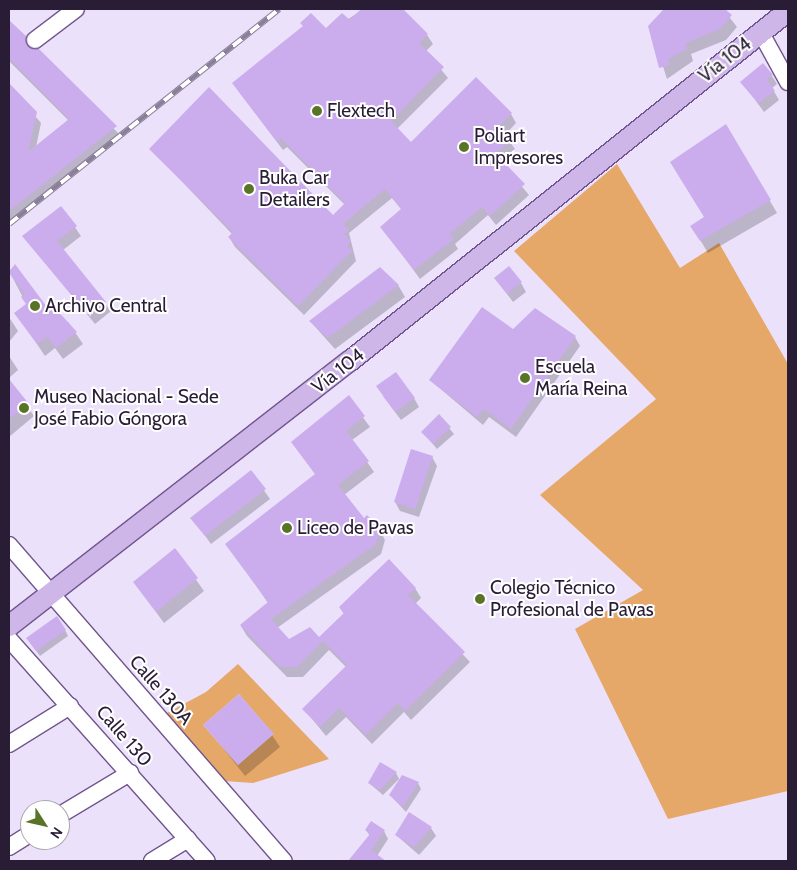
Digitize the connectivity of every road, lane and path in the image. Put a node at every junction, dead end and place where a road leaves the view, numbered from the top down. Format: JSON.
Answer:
{"nodes":[{"id":1,"x":76,"y":9,"type":"edge"},
{"id":2,"x":788,"y":11,"type":"edge"},
{"id":3,"x":788,"y":18,"type":"edge"},
{"id":4,"x":762,"y":35,"type":"junction"},
{"id":5,"x":35,"y":40,"type":"dead end"},
{"id":6,"x":788,"y":82,"type":"edge"},
{"id":7,"x":9,"y":545,"type":"edge"},
{"id":8,"x":51,"y":595,"type":"junction"},
{"id":9,"x":9,"y":626,"type":"edge"},
{"id":10,"x":9,"y":639,"type":"edge"},
{"id":11,"x":70,"y":706,"type":"junction"},
{"id":12,"x":9,"y":744,"type":"edge"},
{"id":13,"x":130,"y":773,"type":"junction"},
{"id":14,"x":70,"y":809,"type":"edge"},
{"id":15,"x":188,"y":839,"type":"junction"},
{"id":16,"x":20,"y":840,"type":"edge"},
{"id":17,"x":9,"y":847,"type":"edge"},
{"id":18,"x":152,"y":861,"type":"edge"},
{"id":19,"x":208,"y":861,"type":"edge"},
{"id":20,"x":284,"y":861,"type":"edge"}],
"edges":[{"from":1,"to":5,"type":"street"},
{"from":2,"to":4,"type":"main road","name":"Vía 104"},
{"from":3,"to":4,"type":"main road","name":"Vía 104"},
{"from":4,"to":6,"type":"street"},
{"from":4,"to":8,"type":"main road","name":"Vía 104"},
{"from":7,"to":8,"type":"street","name":"Calle 130A"},
{"from":8,"to":9,"type":"main road","name":"Vía 104"},
{"from":8,"to":20,"type":"street","name":"Calle 130A"},
{"from":10,"to":11,"type":"street","name":"Calle 130"},
{"from":11,"to":12,"type":"street"},
{"from":11,"to":13,"type":"street","name":"Calle 130"},
{"from":13,"to":14,"type":"street"},
{"from":13,"to":15,"type":"street","name":"Calle 130"},
{"from":15,"to":18,"type":"street"},
{"from":15,"to":19,"type":"street","name":"Calle 130"},
{"from":16,"to":17,"type":"street"}]}
